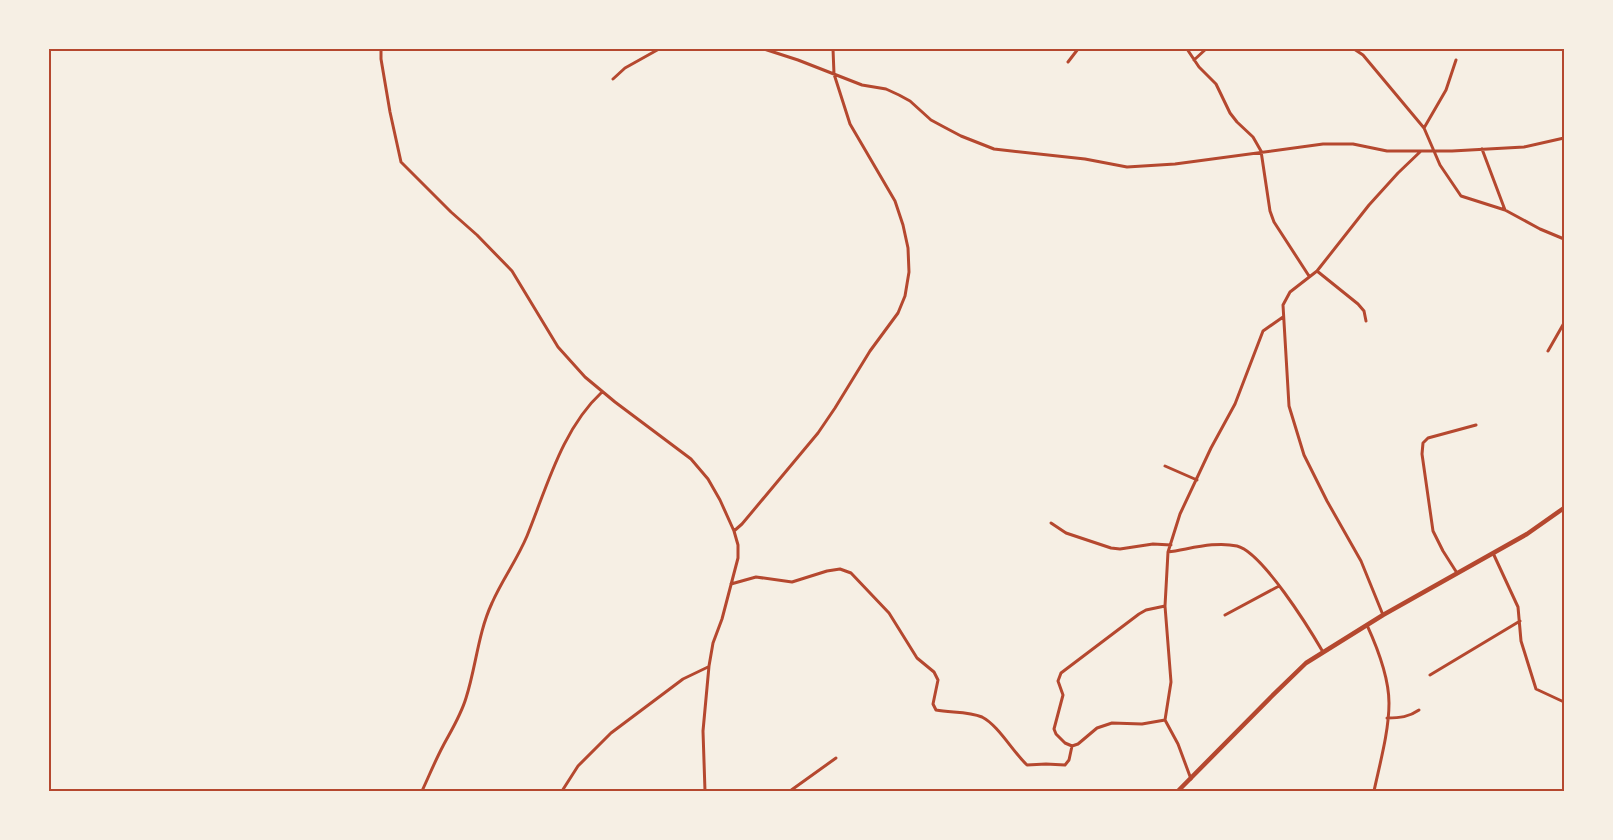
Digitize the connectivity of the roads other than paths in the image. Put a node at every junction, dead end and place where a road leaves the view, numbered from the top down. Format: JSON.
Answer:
{"nodes":[{"id":1,"x":381,"y":49,"type":"edge"},
{"id":2,"x":659,"y":49,"type":"edge"},
{"id":3,"x":764,"y":49,"type":"edge"},
{"id":4,"x":833,"y":49,"type":"edge"},
{"id":5,"x":1078,"y":49,"type":"edge"},
{"id":6,"x":1188,"y":49,"type":"edge"},
{"id":7,"x":1206,"y":49,"type":"edge"},
{"id":8,"x":1354,"y":49,"type":"edge"},
{"id":9,"x":1194,"y":60,"type":"junction"},
{"id":10,"x":1456,"y":60,"type":"dead end"},
{"id":11,"x":1068,"y":62,"type":"dead end"},
{"id":12,"x":834,"y":74,"type":"junction"},
{"id":13,"x":613,"y":79,"type":"dead end"},
{"id":14,"x":1424,"y":128,"type":"junction"},
{"id":15,"x":1564,"y":138,"type":"edge"},
{"id":16,"x":1482,"y":149,"type":"junction"},
{"id":17,"x":1421,"y":150,"type":"junction"},
{"id":18,"x":1433,"y":150,"type":"junction"},
{"id":19,"x":1260,"y":151,"type":"junction"},
{"id":20,"x":1505,"y":210,"type":"junction"},
{"id":21,"x":1564,"y":239,"type":"edge"},
{"id":22,"x":1317,"y":271,"type":"junction"},
{"id":23,"x":1310,"y":276,"type":"junction"},
{"id":24,"x":1284,"y":317,"type":"junction"},
{"id":25,"x":1366,"y":321,"type":"dead end"},
{"id":26,"x":1564,"y":323,"type":"edge"},
{"id":27,"x":1548,"y":351,"type":"dead end"},
{"id":28,"x":602,"y":392,"type":"junction"},
{"id":29,"x":1476,"y":425,"type":"dead end"},
{"id":30,"x":1164,"y":466,"type":"dead end"},
{"id":31,"x":1197,"y":480,"type":"junction"},
{"id":32,"x":1564,"y":508,"type":"edge"},
{"id":33,"x":1051,"y":523,"type":"dead end"},
{"id":34,"x":734,"y":531,"type":"junction"},
{"id":35,"x":1171,"y":544,"type":"junction"},
{"id":36,"x":1168,"y":552,"type":"junction"},
{"id":37,"x":1493,"y":553,"type":"junction"},
{"id":38,"x":1457,"y":573,"type":"junction"},
{"id":39,"x":731,"y":584,"type":"junction"},
{"id":40,"x":1279,"y":586,"type":"junction"},
{"id":41,"x":1165,"y":606,"type":"junction"},
{"id":42,"x":1225,"y":615,"type":"dead end"},
{"id":43,"x":1383,"y":615,"type":"junction"},
{"id":44,"x":1521,"y":620,"type":"junction"},
{"id":45,"x":1368,"y":624,"type":"junction"},
{"id":46,"x":1323,"y":652,"type":"junction"},
{"id":47,"x":709,"y":666,"type":"junction"},
{"id":48,"x":1430,"y":675,"type":"dead end"},
{"id":49,"x":1564,"y":702,"type":"edge"},
{"id":50,"x":1419,"y":710,"type":"dead end"},
{"id":51,"x":1387,"y":718,"type":"junction"},
{"id":52,"x":1164,"y":720,"type":"junction"},
{"id":53,"x":1072,"y":746,"type":"junction"},
{"id":54,"x":836,"y":758,"type":"dead end"},
{"id":55,"x":1192,"y":779,"type":"junction"},
{"id":56,"x":422,"y":791,"type":"edge"},
{"id":57,"x":562,"y":791,"type":"edge"},
{"id":58,"x":704,"y":791,"type":"edge"},
{"id":59,"x":790,"y":791,"type":"edge"},
{"id":60,"x":1178,"y":791,"type":"edge"},
{"id":61,"x":1374,"y":791,"type":"edge"}],
"edges":[{"from":1,"to":28,"type":"street"},
{"from":2,"to":13,"type":"street"},
{"from":3,"to":12,"type":"street"},
{"from":4,"to":12,"type":"street"},
{"from":5,"to":11,"type":"street"},
{"from":6,"to":9,"type":"street"},
{"from":7,"to":9,"type":"street"},
{"from":8,"to":14,"type":"street"},
{"from":9,"to":19,"type":"street"},
{"from":10,"to":14,"type":"street"},
{"from":12,"to":19,"type":"street"},
{"from":12,"to":34,"type":"street"},
{"from":14,"to":18,"type":"street"},
{"from":15,"to":16,"type":"street"},
{"from":16,"to":18,"type":"street"},
{"from":16,"to":20,"type":"street"},
{"from":17,"to":18,"type":"street"},
{"from":17,"to":19,"type":"street"},
{"from":17,"to":22,"type":"street"},
{"from":18,"to":20,"type":"street"},
{"from":19,"to":23,"type":"street"},
{"from":20,"to":21,"type":"street"},
{"from":22,"to":23,"type":"street"},
{"from":22,"to":25,"type":"street"},
{"from":23,"to":24,"type":"street"},
{"from":24,"to":31,"type":"street"},
{"from":24,"to":43,"type":"street"},
{"from":26,"to":27,"type":"street"},
{"from":28,"to":34,"type":"street"},
{"from":28,"to":56,"type":"street"},
{"from":29,"to":38,"type":"street"},
{"from":30,"to":31,"type":"street"},
{"from":31,"to":35,"type":"street"},
{"from":32,"to":37,"type":"main road"},
{"from":33,"to":35,"type":"street"},
{"from":34,"to":39,"type":"street"},
{"from":35,"to":36,"type":"street"},
{"from":36,"to":40,"type":"street"},
{"from":36,"to":41,"type":"street"},
{"from":37,"to":38,"type":"main road"},
{"from":37,"to":44,"type":"street"},
{"from":38,"to":43,"type":"main road"},
{"from":39,"to":47,"type":"street"},
{"from":39,"to":53,"type":"street"},
{"from":40,"to":42,"type":"street"},
{"from":40,"to":46,"type":"street"},
{"from":41,"to":52,"type":"street"},
{"from":41,"to":53,"type":"street"},
{"from":43,"to":45,"type":"main road"},
{"from":44,"to":48,"type":"street"},
{"from":44,"to":49,"type":"street"},
{"from":45,"to":46,"type":"main road"},
{"from":45,"to":51,"type":"street"},
{"from":46,"to":55,"type":"main road"},
{"from":47,"to":57,"type":"street"},
{"from":47,"to":58,"type":"street"},
{"from":50,"to":51,"type":"street"},
{"from":51,"to":61,"type":"street"},
{"from":52,"to":53,"type":"street"},
{"from":52,"to":55,"type":"street"},
{"from":54,"to":59,"type":"street"},
{"from":55,"to":60,"type":"main road"}]}
